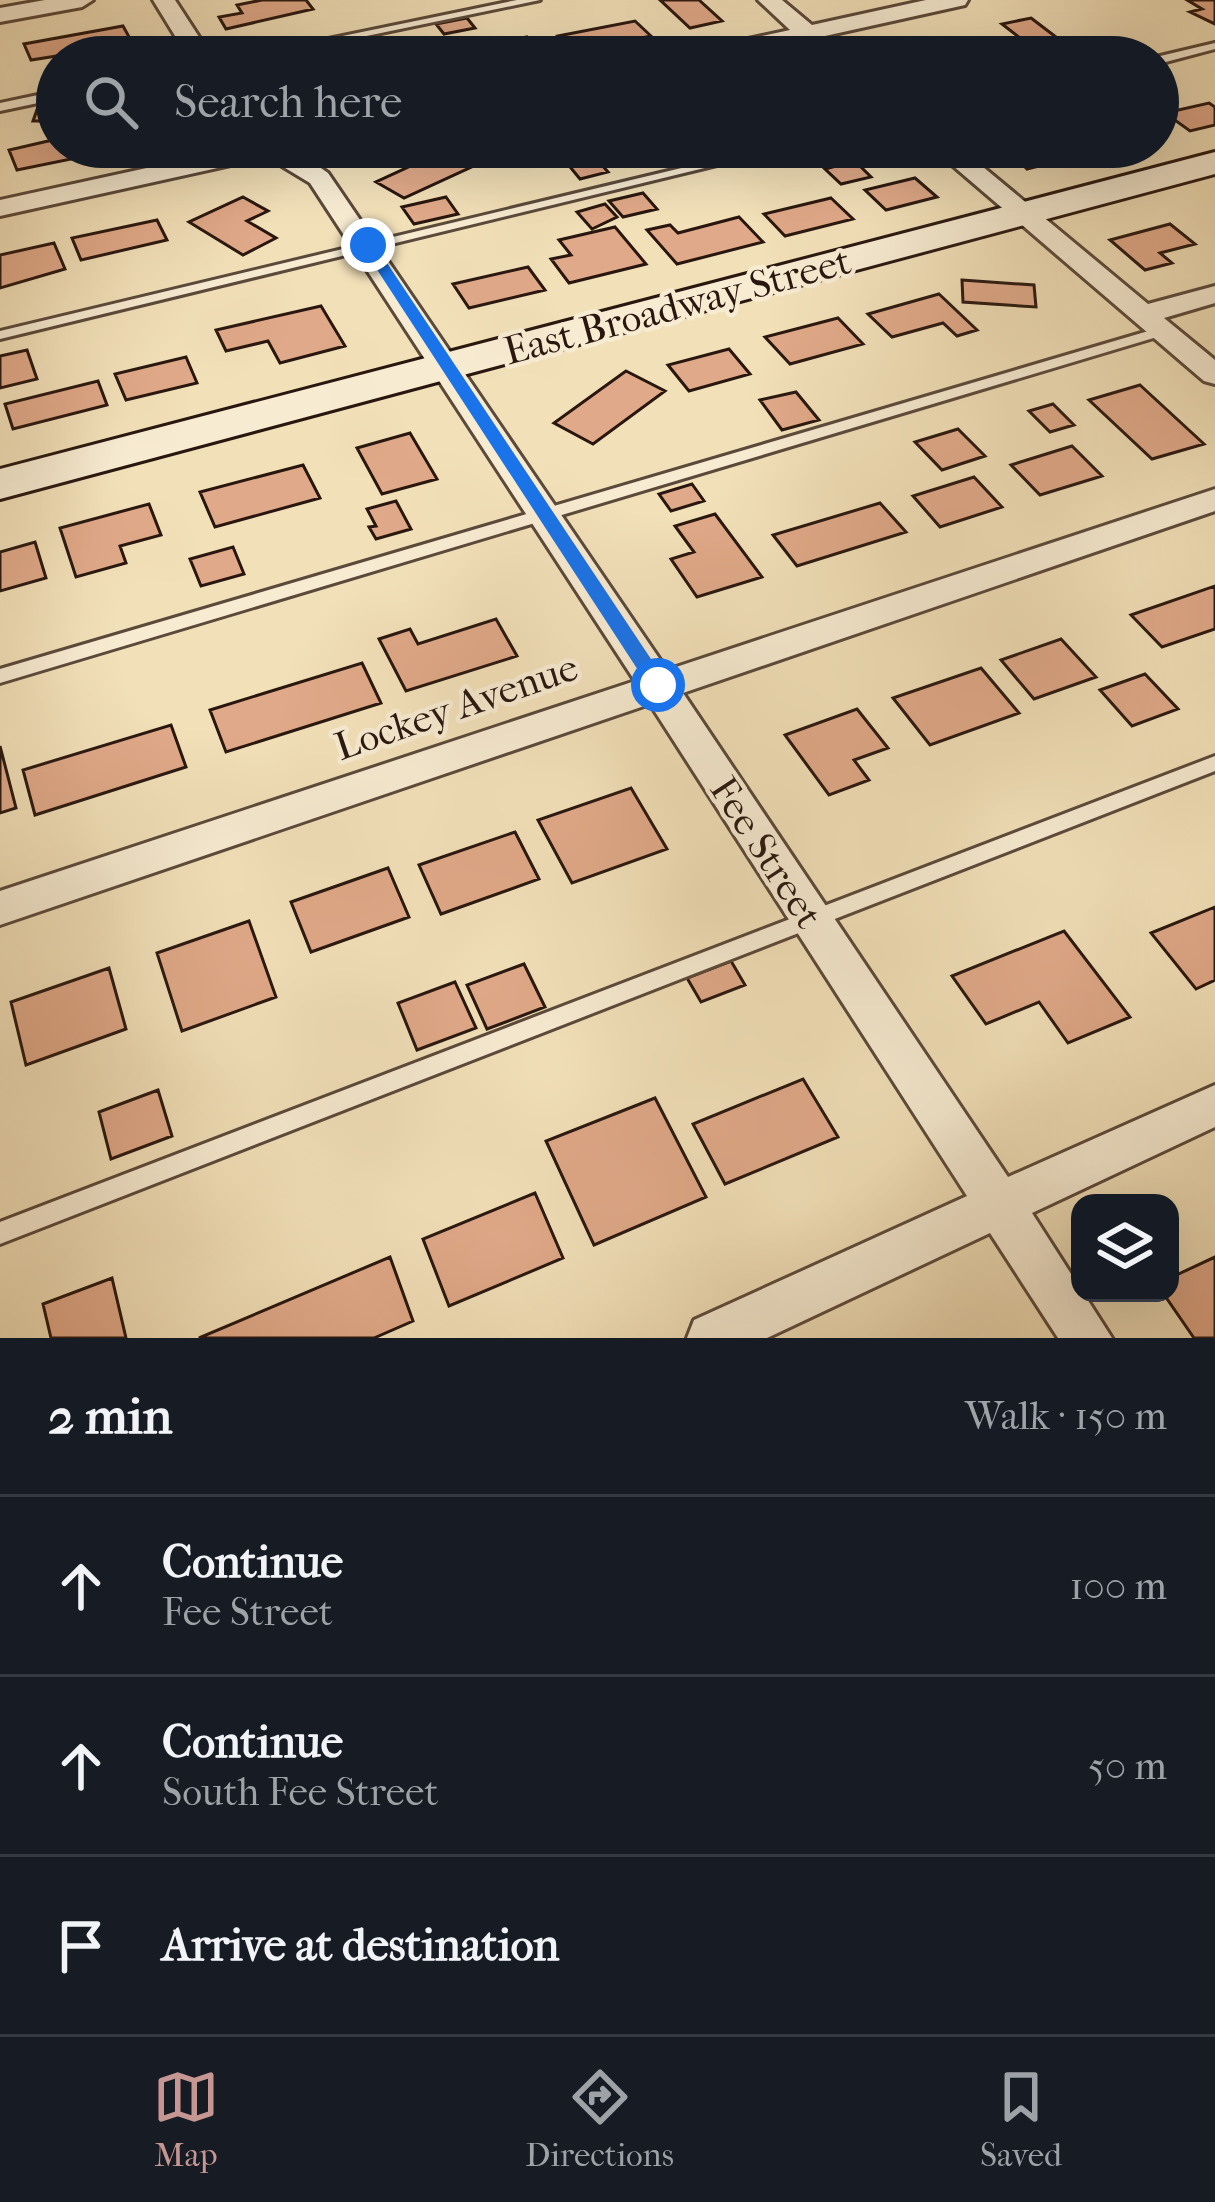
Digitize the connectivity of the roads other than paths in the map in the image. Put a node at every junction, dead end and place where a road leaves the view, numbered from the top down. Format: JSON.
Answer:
{"nodes":[{"id":1,"x":82,"y":0,"type":"edge"},
{"id":2,"x":164,"y":0,"type":"edge"},
{"id":3,"x":535,"y":0,"type":"edge"},
{"id":4,"x":769,"y":0,"type":"edge"},
{"id":5,"x":957,"y":0,"type":"edge"},
{"id":6,"x":0,"y":15,"type":"edge"},
{"id":7,"x":808,"y":33,"type":"junction"},
{"id":8,"x":187,"y":36,"type":"edge"},
{"id":9,"x":353,"y":36,"type":"edge"},
{"id":10,"x":794,"y":36,"type":"edge"},
{"id":11,"x":812,"y":36,"type":"edge"},
{"id":12,"x":1215,"y":46,"type":"edge"},
{"id":13,"x":1179,"y":55,"type":"edge"},
{"id":14,"x":36,"y":99,"type":"edge"},
{"id":15,"x":0,"y":107,"type":"edge"},
{"id":16,"x":1215,"y":163,"type":"edge"},
{"id":17,"x":181,"y":168,"type":"edge"},
{"id":18,"x":303,"y":168,"type":"edge"},
{"id":19,"x":696,"y":168,"type":"edge"},
{"id":20,"x":969,"y":168,"type":"edge"},
{"id":21,"x":0,"y":208,"type":"edge"},
{"id":22,"x":1023,"y":214,"type":"junction"},
{"id":23,"x":368,"y":245,"type":"junction"},
{"id":24,"x":1215,"y":294,"type":"edge"},
{"id":25,"x":1153,"y":323,"type":"junction"},
{"id":26,"x":0,"y":335,"type":"edge"},
{"id":27,"x":447,"y":365,"type":"junction"},
{"id":28,"x":1215,"y":375,"type":"edge"},
{"id":29,"x":0,"y":484,"type":"edge"},
{"id":30,"x":1215,"y":500,"type":"edge"},
{"id":31,"x":544,"y":513,"type":"junction"},
{"id":32,"x":0,"y":676,"type":"edge"},
{"id":33,"x":658,"y":685,"type":"junction"},
{"id":34,"x":1215,"y":763,"type":"edge"},
{"id":35,"x":0,"y":908,"type":"edge"},
{"id":36,"x":811,"y":917,"type":"junction"},
{"id":37,"x":1215,"y":1105,"type":"edge"},
{"id":38,"x":1000,"y":1204,"type":"junction"},
{"id":39,"x":0,"y":1233,"type":"edge"},
{"id":40,"x":712,"y":1338,"type":"edge"},
{"id":41,"x":1088,"y":1338,"type":"edge"}],
"edges":[{"from":1,"to":6,"type":"street"},
{"from":2,"to":8,"type":"street"},
{"from":3,"to":9,"type":"lane"},
{"from":4,"to":7,"type":"street"},
{"from":5,"to":7,"type":"street"},
{"from":7,"to":10,"type":"street"},
{"from":7,"to":11,"type":"street"},
{"from":12,"to":13,"type":"lane"},
{"from":14,"to":15,"type":"lane"},
{"from":16,"to":22,"type":"street","name":"East Broadway Street"},
{"from":17,"to":21,"type":"street"},
{"from":18,"to":23,"type":"street","name":"Fee Street"},
{"from":19,"to":23,"type":"lane"},
{"from":20,"to":22,"type":"street"},
{"from":22,"to":25,"type":"street"},
{"from":22,"to":27,"type":"street","name":"East Broadway Street"},
{"from":23,"to":26,"type":"lane"},
{"from":23,"to":27,"type":"street","name":"Fee Street"},
{"from":24,"to":25,"type":"street"},
{"from":25,"to":28,"type":"street"},
{"from":25,"to":31,"type":"lane"},
{"from":27,"to":29,"type":"street","name":"East Broadway Street"},
{"from":27,"to":31,"type":"street","name":"Fee Street"},
{"from":30,"to":33,"type":"street","name":"Lockey Avenue"},
{"from":31,"to":32,"type":"lane"},
{"from":31,"to":33,"type":"street","name":"Fee Street"},
{"from":33,"to":35,"type":"street","name":"Lockey Avenue"},
{"from":33,"to":36,"type":"street","name":"Fee Street"},
{"from":34,"to":36,"type":"lane"},
{"from":36,"to":38,"type":"street","name":"Fee Street"},
{"from":36,"to":39,"type":"lane"},
{"from":37,"to":38,"type":"street"},
{"from":38,"to":40,"type":"street"},
{"from":38,"to":41,"type":"street","name":"Fee Street"}]}
